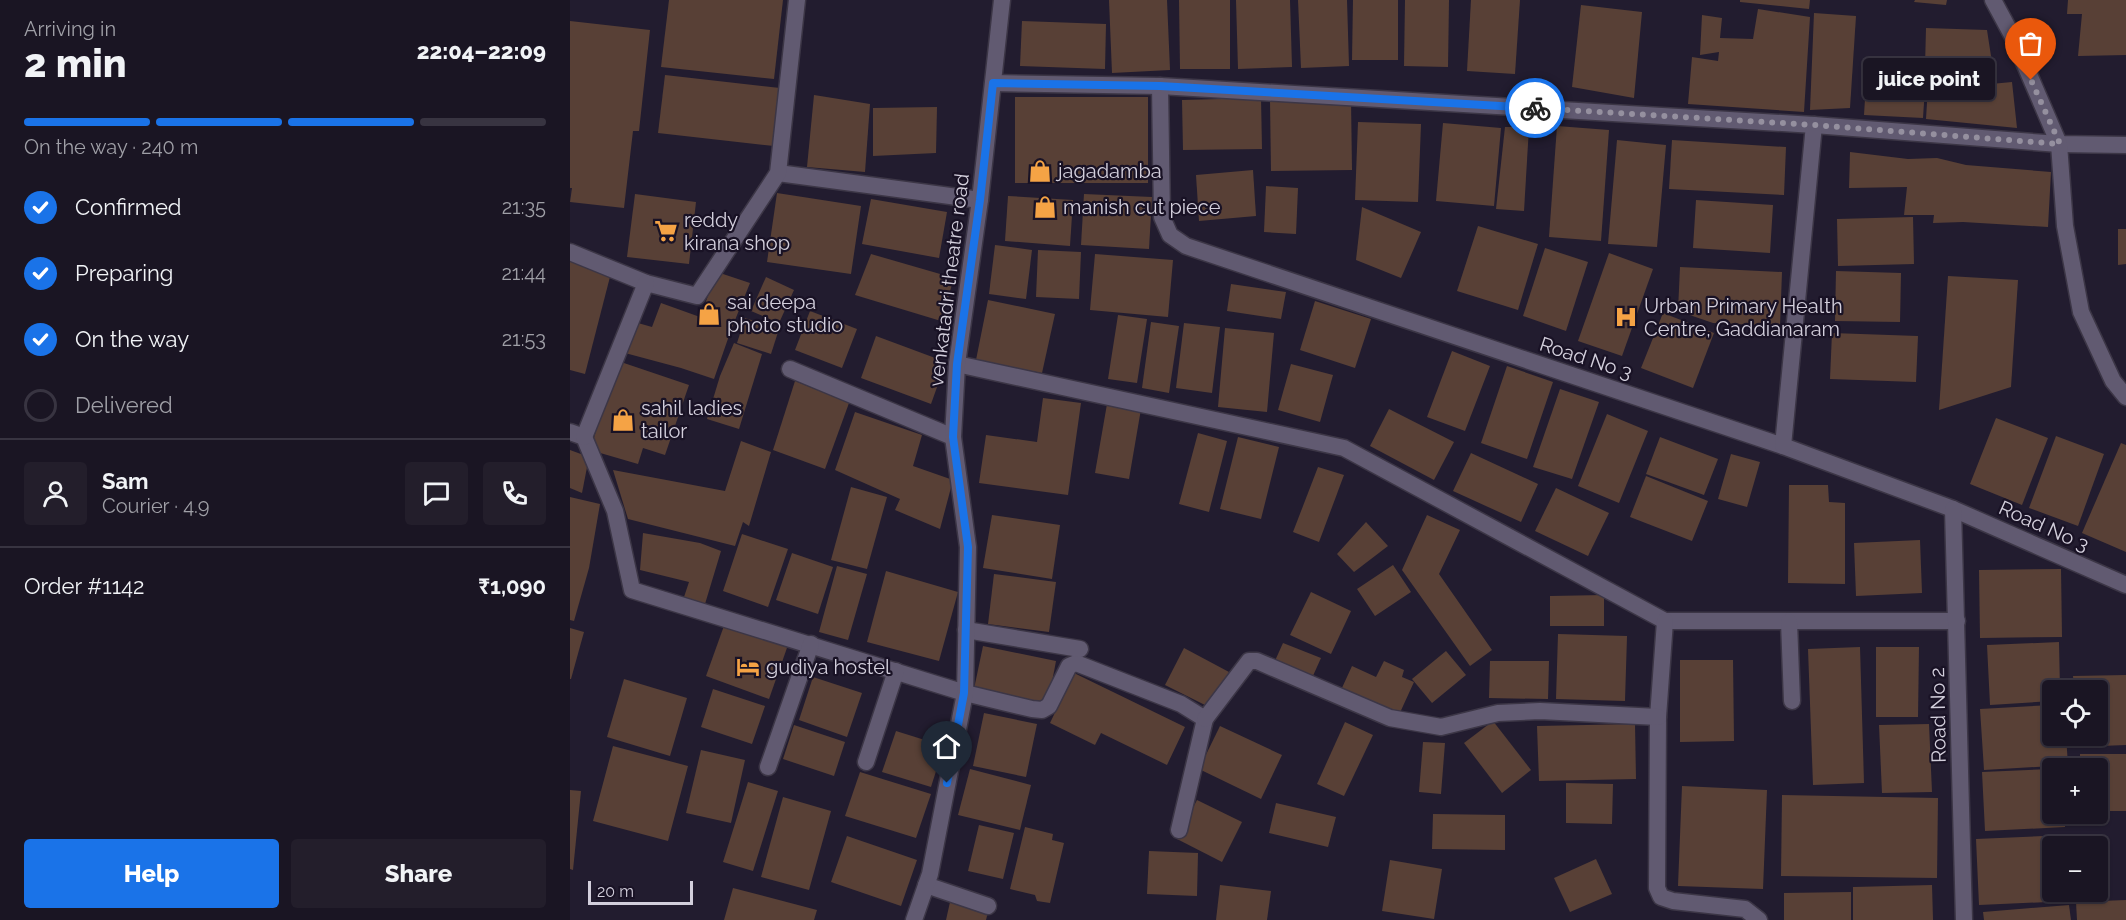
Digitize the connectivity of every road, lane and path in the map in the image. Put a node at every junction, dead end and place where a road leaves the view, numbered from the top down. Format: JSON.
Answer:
{"nodes":[{"id":1,"x":797,"y":0,"type":"edge"},
{"id":2,"x":1002,"y":0,"type":"edge"},
{"id":3,"x":1993,"y":0,"type":"edge"},
{"id":4,"x":993,"y":83,"type":"junction"},
{"id":5,"x":1160,"y":86,"type":"junction"},
{"id":6,"x":1814,"y":125,"type":"junction"},
{"id":7,"x":2060,"y":144,"type":"junction"},
{"id":8,"x":2126,"y":145,"type":"edge"},
{"id":9,"x":778,"y":173,"type":"junction"},
{"id":10,"x":980,"y":200,"type":"junction"},
{"id":11,"x":570,"y":252,"type":"edge"},
{"id":12,"x":646,"y":283,"type":"junction"},
{"id":13,"x":957,"y":364,"type":"junction"},
{"id":14,"x":790,"y":369,"type":"dead end"},
{"id":15,"x":2126,"y":397,"type":"edge"},
{"id":16,"x":577,"y":435,"type":"edge"},
{"id":17,"x":953,"y":437,"type":"junction"},
{"id":18,"x":1783,"y":446,"type":"junction"},
{"id":19,"x":1953,"y":509,"type":"junction"},
{"id":20,"x":2126,"y":585,"type":"edge"},
{"id":21,"x":1665,"y":621,"type":"junction"},
{"id":22,"x":1957,"y":621,"type":"junction"},
{"id":23,"x":1789,"y":622,"type":"junction"},
{"id":24,"x":966,"y":630,"type":"junction"},
{"id":25,"x":811,"y":644,"type":"junction"},
{"id":26,"x":1080,"y":649,"type":"dead end"},
{"id":27,"x":896,"y":672,"type":"junction"},
{"id":28,"x":964,"y":693,"type":"junction"},
{"id":29,"x":1792,"y":701,"type":"dead end"},
{"id":30,"x":1658,"y":717,"type":"junction"},
{"id":31,"x":1205,"y":719,"type":"junction"},
{"id":32,"x":866,"y":762,"type":"dead end"},
{"id":33,"x":768,"y":767,"type":"dead end"},
{"id":34,"x":1179,"y":830,"type":"dead end"},
{"id":35,"x":926,"y":885,"type":"junction"},
{"id":36,"x":988,"y":906,"type":"dead end"},
{"id":37,"x":914,"y":920,"type":"edge"},
{"id":38,"x":1759,"y":920,"type":"edge"},
{"id":39,"x":1964,"y":920,"type":"edge"}],
"edges":[{"from":1,"to":9,"type":"street"},
{"from":2,"to":4,"type":"street","name":"venkatadri theatre road"},
{"from":3,"to":7,"type":"street"},
{"from":4,"to":5,"type":"street"},
{"from":4,"to":10,"type":"street","name":"venkatadri theatre road"},
{"from":5,"to":6,"type":"street"},
{"from":5,"to":18,"type":"street","name":"Road No 3"},
{"from":6,"to":7,"type":"street"},
{"from":6,"to":18,"type":"street"},
{"from":7,"to":8,"type":"street"},
{"from":7,"to":15,"type":"street"},
{"from":9,"to":10,"type":"street"},
{"from":9,"to":12,"type":"street"},
{"from":10,"to":13,"type":"street","name":"venkatadri theatre road"},
{"from":11,"to":12,"type":"street"},
{"from":12,"to":16,"type":"street"},
{"from":13,"to":17,"type":"street","name":"venkatadri theatre road"},
{"from":13,"to":21,"type":"street"},
{"from":14,"to":17,"type":"street"},
{"from":16,"to":25,"type":"street"},
{"from":17,"to":24,"type":"street","name":"venkatadri theatre road"},
{"from":18,"to":19,"type":"street","name":"Road No 3"},
{"from":19,"to":20,"type":"street","name":"Road No 3"},
{"from":19,"to":22,"type":"street","name":"Road No 2"},
{"from":21,"to":23,"type":"street"},
{"from":21,"to":30,"type":"street"},
{"from":22,"to":23,"type":"street"},
{"from":22,"to":39,"type":"street","name":"Road No 2"},
{"from":23,"to":29,"type":"street"},
{"from":24,"to":26,"type":"street"},
{"from":24,"to":28,"type":"street","name":"venkatadri theatre road"},
{"from":25,"to":27,"type":"street"},
{"from":25,"to":33,"type":"street"},
{"from":27,"to":28,"type":"street"},
{"from":27,"to":32,"type":"street"},
{"from":28,"to":31,"type":"street"},
{"from":28,"to":35,"type":"street","name":"venkatadri theatre road"},
{"from":30,"to":31,"type":"street"},
{"from":30,"to":38,"type":"street"},
{"from":31,"to":34,"type":"street"},
{"from":35,"to":36,"type":"street"},
{"from":35,"to":37,"type":"street","name":"venkatadri theatre road"}]}
